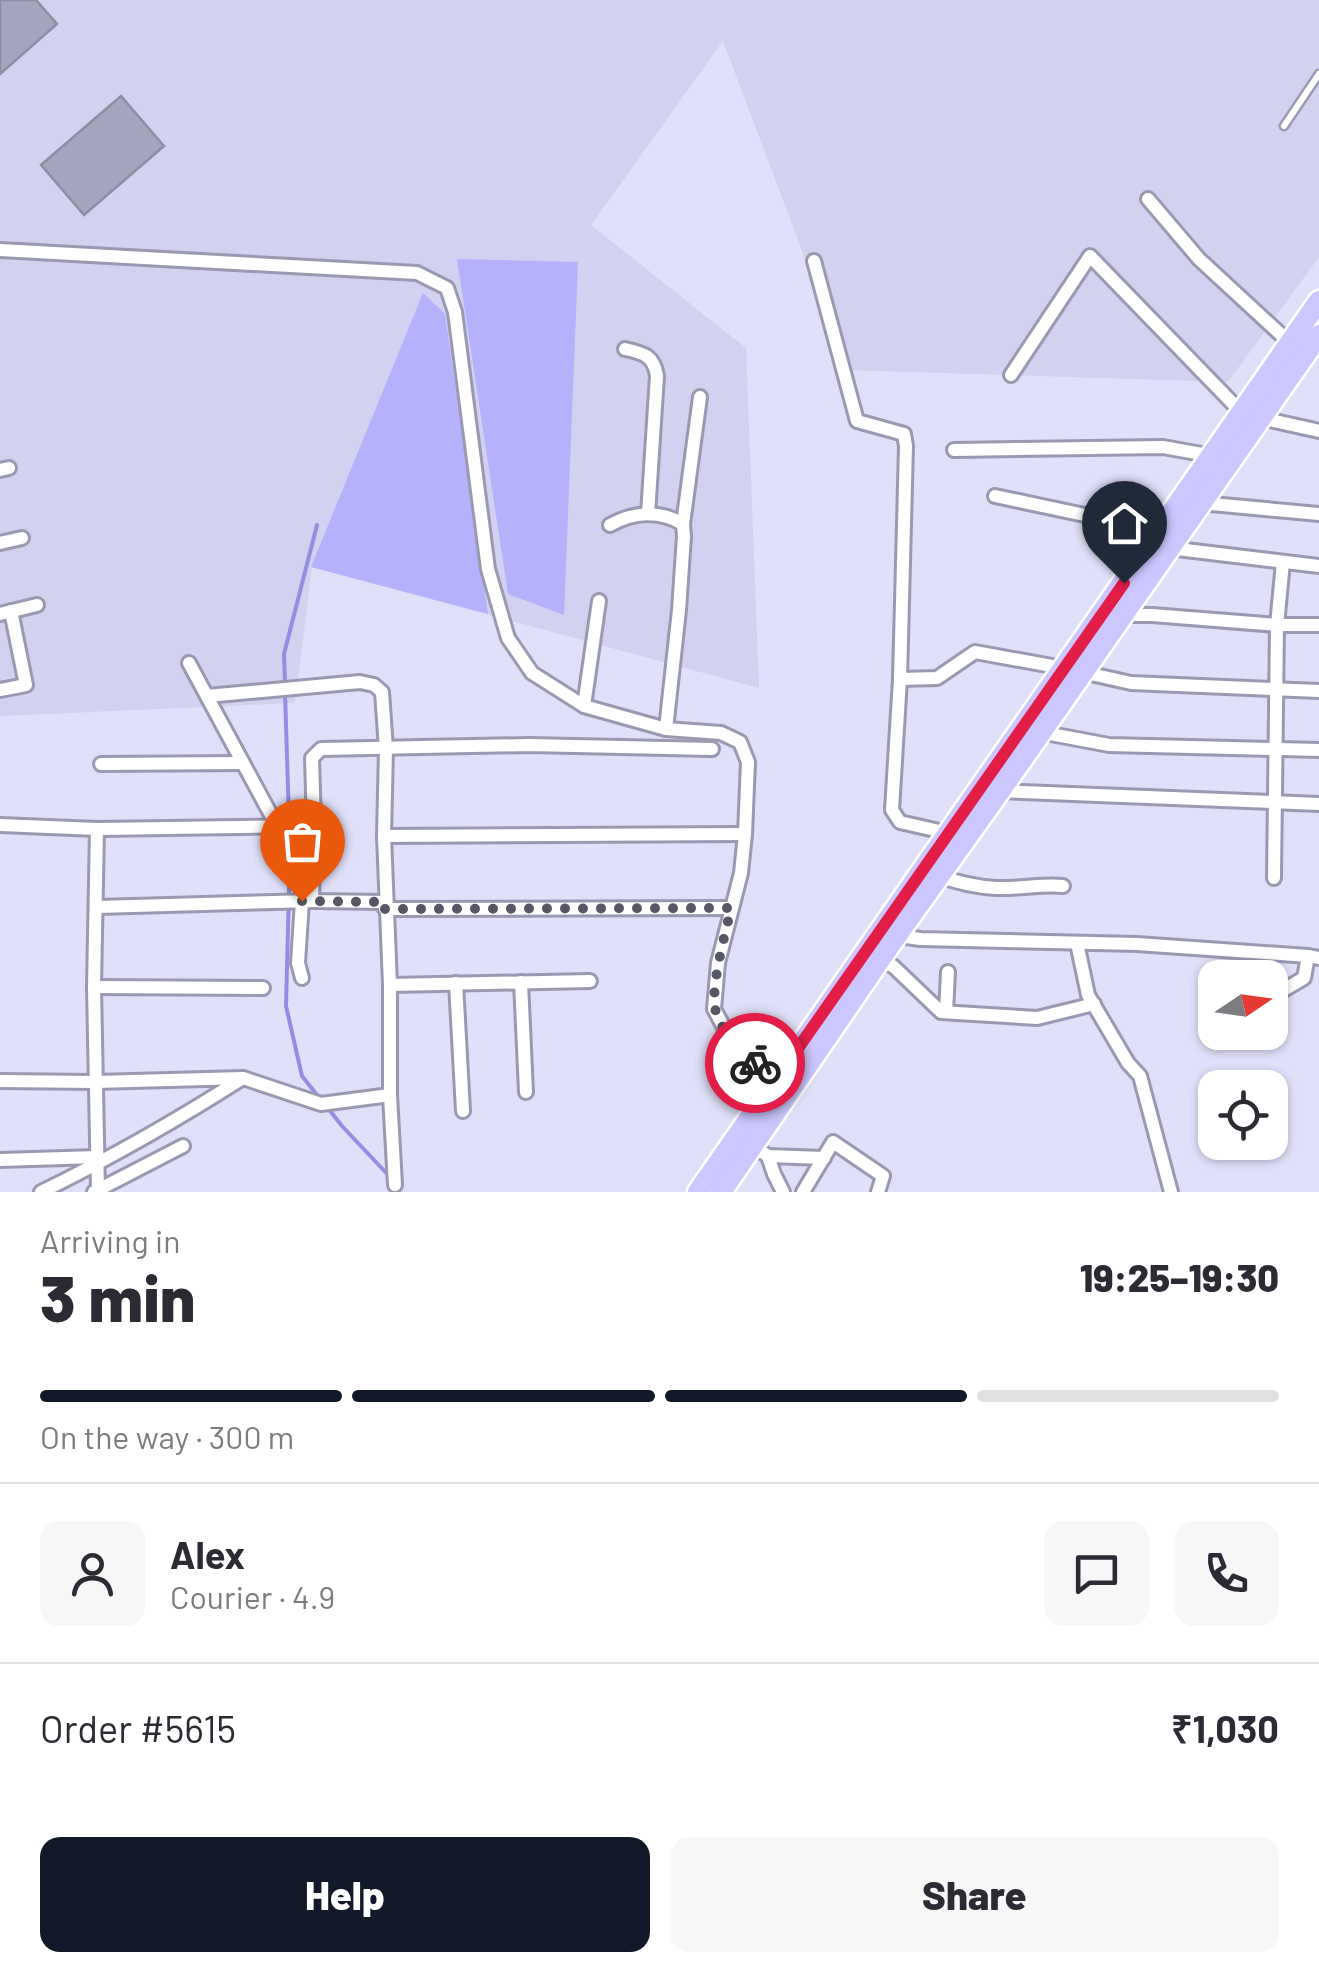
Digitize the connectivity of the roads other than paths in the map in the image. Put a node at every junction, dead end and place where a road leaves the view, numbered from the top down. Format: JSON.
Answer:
{"nodes":[{"id":1,"x":1319,"y":74,"type":"edge"},
{"id":2,"x":1284,"y":126,"type":"dead end"},
{"id":3,"x":1148,"y":199,"type":"dead end"},
{"id":4,"x":0,"y":250,"type":"edge"},
{"id":5,"x":814,"y":262,"type":"dead end"},
{"id":6,"x":1319,"y":301,"type":"edge"},
{"id":7,"x":1319,"y":335,"type":"edge"},
{"id":8,"x":1290,"y":343,"type":"junction"},
{"id":9,"x":625,"y":349,"type":"dead end"},
{"id":10,"x":1011,"y":375,"type":"dead end"},
{"id":11,"x":700,"y":397,"type":"dead end"},
{"id":12,"x":1252,"y":416,"type":"junction"},
{"id":13,"x":1319,"y":431,"type":"edge"},
{"id":14,"x":954,"y":450,"type":"dead end"},
{"id":15,"x":1213,"y":456,"type":"junction"},
{"id":16,"x":995,"y":496,"type":"dead end"},
{"id":17,"x":1201,"y":503,"type":"junction"},
{"id":18,"x":648,"y":514,"type":"junction"},
{"id":19,"x":1319,"y":514,"type":"edge"},
{"id":20,"x":683,"y":524,"type":"junction"},
{"id":21,"x":610,"y":525,"type":"dead end"},
{"id":22,"x":22,"y":538,"type":"dead end"},
{"id":23,"x":0,"y":543,"type":"edge"},
{"id":24,"x":1169,"y":548,"type":"junction"},
{"id":25,"x":1146,"y":551,"type":"junction"},
{"id":26,"x":1283,"y":562,"type":"junction"},
{"id":27,"x":1319,"y":566,"type":"edge"},
{"id":28,"x":599,"y":601,"type":"dead end"},
{"id":29,"x":36,"y":604,"type":"dead end"},
{"id":30,"x":6,"y":613,"type":"edge"},
{"id":31,"x":1122,"y":614,"type":"junction"},
{"id":32,"x":1277,"y":625,"type":"junction"},
{"id":33,"x":1319,"y":626,"type":"edge"},
{"id":34,"x":190,"y":663,"type":"dead end"},
{"id":35,"x":1073,"y":670,"type":"junction"},
{"id":36,"x":900,"y":678,"type":"junction"},
{"id":37,"x":0,"y":690,"type":"edge"},
{"id":38,"x":1276,"y":690,"type":"junction"},
{"id":39,"x":1319,"y":692,"type":"edge"},
{"id":40,"x":208,"y":696,"type":"junction"},
{"id":41,"x":584,"y":706,"type":"junction"},
{"id":42,"x":666,"y":729,"type":"junction"},
{"id":43,"x":1040,"y":732,"type":"junction"},
{"id":44,"x":386,"y":749,"type":"junction"},
{"id":45,"x":712,"y":749,"type":"dead end"},
{"id":46,"x":1275,"y":749,"type":"junction"},
{"id":47,"x":1319,"y":750,"type":"edge"},
{"id":48,"x":243,"y":762,"type":"junction"},
{"id":49,"x":101,"y":764,"type":"dead end"},
{"id":50,"x":1000,"y":791,"type":"junction"},
{"id":51,"x":1275,"y":801,"type":"junction"},
{"id":52,"x":1319,"y":804,"type":"edge"},
{"id":53,"x":0,"y":825,"type":"edge"},
{"id":54,"x":277,"y":826,"type":"junction"},
{"id":55,"x":314,"y":826,"type":"junction"},
{"id":56,"x":97,"y":829,"type":"junction"},
{"id":57,"x":948,"y":833,"type":"junction"},
{"id":58,"x":745,"y":834,"type":"junction"},
{"id":59,"x":384,"y":836,"type":"junction"},
{"id":60,"x":939,"y":876,"type":"junction"},
{"id":61,"x":1274,"y":878,"type":"dead end"},
{"id":62,"x":1063,"y":886,"type":"dead end"},
{"id":63,"x":307,"y":901,"type":"junction"},
{"id":64,"x":385,"y":906,"type":"junction"},
{"id":65,"x":97,"y":907,"type":"junction"},
{"id":66,"x":731,"y":908,"type":"junction"},
{"id":67,"x":891,"y":929,"type":"junction"},
{"id":68,"x":1077,"y":943,"type":"junction"},
{"id":69,"x":1314,"y":957,"type":"edge"},
{"id":70,"x":881,"y":958,"type":"junction"},
{"id":71,"x":948,"y":972,"type":"dead end"},
{"id":72,"x":302,"y":978,"type":"dead end"},
{"id":73,"x":590,"y":981,"type":"dead end"},
{"id":74,"x":520,"y":982,"type":"junction"},
{"id":75,"x":456,"y":983,"type":"junction"},
{"id":76,"x":390,"y":985,"type":"junction"},
{"id":77,"x":94,"y":987,"type":"junction"},
{"id":78,"x":1288,"y":987,"type":"edge"},
{"id":79,"x":263,"y":988,"type":"dead end"},
{"id":80,"x":1094,"y":1004,"type":"junction"},
{"id":81,"x":946,"y":1012,"type":"junction"},
{"id":82,"x":243,"y":1078,"type":"junction"},
{"id":83,"x":0,"y":1081,"type":"edge"},
{"id":84,"x":95,"y":1082,"type":"junction"},
{"id":85,"x":783,"y":1086,"type":"junction"},
{"id":86,"x":526,"y":1092,"type":"dead end"},
{"id":87,"x":390,"y":1095,"type":"junction"},
{"id":88,"x":462,"y":1111,"type":"dead end"},
{"id":89,"x":182,"y":1146,"type":"dead end"},
{"id":90,"x":761,"y":1151,"type":"junction"},
{"id":91,"x":824,"y":1158,"type":"junction"},
{"id":92,"x":0,"y":1160,"type":"edge"},
{"id":93,"x":97,"y":1161,"type":"junction"},
{"id":94,"x":395,"y":1185,"type":"dead end"},
{"id":95,"x":96,"y":1191,"type":"edge"},
{"id":96,"x":41,"y":1192,"type":"edge"},
{"id":97,"x":698,"y":1192,"type":"edge"},
{"id":98,"x":721,"y":1192,"type":"edge"},
{"id":99,"x":783,"y":1192,"type":"edge"},
{"id":100,"x":802,"y":1192,"type":"edge"},
{"id":101,"x":878,"y":1192,"type":"edge"},
{"id":102,"x":1170,"y":1192,"type":"edge"}],
"edges":[{"from":1,"to":2,"type":"lane"},
{"from":3,"to":8,"type":"street"},
{"from":4,"to":41,"type":"street"},
{"from":5,"to":36,"type":"street"},
{"from":6,"to":8,"type":"main road"},
{"from":7,"to":12,"type":"main road"},
{"from":8,"to":12,"type":"main road"},
{"from":9,"to":18,"type":"street"},
{"from":10,"to":12,"type":"street"},
{"from":11,"to":20,"type":"street"},
{"from":12,"to":13,"type":"street"},
{"from":12,"to":15,"type":"main road"},
{"from":12,"to":17,"type":"main road"},
{"from":14,"to":15,"type":"street"},
{"from":15,"to":25,"type":"main road"},
{"from":16,"to":25,"type":"street"},
{"from":17,"to":19,"type":"street"},
{"from":17,"to":24,"type":"main road"},
{"from":18,"to":20,"type":"street"},
{"from":18,"to":21,"type":"street"},
{"from":20,"to":42,"type":"street"},
{"from":22,"to":23,"type":"street"},
{"from":24,"to":26,"type":"street"},
{"from":24,"to":31,"type":"main road"},
{"from":25,"to":35,"type":"main road"},
{"from":26,"to":27,"type":"street"},
{"from":26,"to":32,"type":"street"},
{"from":28,"to":41,"type":"street"},
{"from":29,"to":30,"type":"street"},
{"from":30,"to":37,"type":"street"},
{"from":31,"to":32,"type":"street"},
{"from":31,"to":35,"type":"main road"},
{"from":32,"to":33,"type":"street"},
{"from":32,"to":38,"type":"street"},
{"from":34,"to":40,"type":"street"},
{"from":35,"to":36,"type":"street"},
{"from":35,"to":38,"type":"street"},
{"from":35,"to":43,"type":"main road"},
{"from":35,"to":57,"type":"main road"},
{"from":36,"to":57,"type":"street"},
{"from":38,"to":39,"type":"street"},
{"from":38,"to":46,"type":"street"},
{"from":40,"to":44,"type":"street"},
{"from":40,"to":48,"type":"street"},
{"from":41,"to":42,"type":"street"},
{"from":42,"to":58,"type":"street"},
{"from":43,"to":46,"type":"street"},
{"from":43,"to":50,"type":"main road"},
{"from":44,"to":45,"type":"street"},
{"from":44,"to":55,"type":"street"},
{"from":44,"to":59,"type":"street"},
{"from":46,"to":47,"type":"street"},
{"from":46,"to":51,"type":"street"},
{"from":48,"to":49,"type":"street"},
{"from":48,"to":54,"type":"street"},
{"from":50,"to":51,"type":"street"},
{"from":50,"to":60,"type":"main road"},
{"from":51,"to":52,"type":"street"},
{"from":51,"to":61,"type":"street"},
{"from":53,"to":56,"type":"street"},
{"from":54,"to":55,"type":"street"},
{"from":54,"to":56,"type":"street"},
{"from":55,"to":63,"type":"street"},
{"from":56,"to":65,"type":"street"},
{"from":57,"to":67,"type":"main road"},
{"from":58,"to":59,"type":"street"},
{"from":58,"to":66,"type":"street"},
{"from":59,"to":64,"type":"street"},
{"from":60,"to":62,"type":"street"},
{"from":60,"to":67,"type":"main road"},
{"from":63,"to":64,"type":"street"},
{"from":63,"to":65,"type":"street"},
{"from":63,"to":72,"type":"street"},
{"from":64,"to":66,"type":"street"},
{"from":64,"to":76,"type":"street"},
{"from":65,"to":77,"type":"street"},
{"from":66,"to":85,"type":"street"},
{"from":67,"to":68,"type":"street"},
{"from":67,"to":70,"type":"main road"},
{"from":67,"to":85,"type":"main road"},
{"from":68,"to":69,"type":"street"},
{"from":68,"to":80,"type":"street"},
{"from":69,"to":78,"type":"street"},
{"from":70,"to":81,"type":"street"},
{"from":70,"to":85,"type":"main road"},
{"from":71,"to":81,"type":"street"},
{"from":73,"to":74,"type":"street"},
{"from":74,"to":75,"type":"street"},
{"from":74,"to":86,"type":"street"},
{"from":75,"to":76,"type":"street"},
{"from":75,"to":88,"type":"street"},
{"from":76,"to":87,"type":"street"},
{"from":77,"to":79,"type":"street"},
{"from":77,"to":84,"type":"street"},
{"from":80,"to":81,"type":"street"},
{"from":80,"to":102,"type":"street"},
{"from":82,"to":84,"type":"street"},
{"from":82,"to":87,"type":"street"},
{"from":82,"to":93,"type":"street"},
{"from":83,"to":84,"type":"street"},
{"from":84,"to":93,"type":"street"},
{"from":85,"to":90,"type":"main road"},
{"from":85,"to":97,"type":"main road"},
{"from":87,"to":94,"type":"street"},
{"from":89,"to":95,"type":"street"},
{"from":90,"to":91,"type":"street"},
{"from":90,"to":98,"type":"main road"},
{"from":90,"to":99,"type":"street"},
{"from":91,"to":100,"type":"street"},
{"from":91,"to":101,"type":"street"},
{"from":92,"to":93,"type":"street"},
{"from":93,"to":95,"type":"street"},
{"from":93,"to":96,"type":"street"}]}
